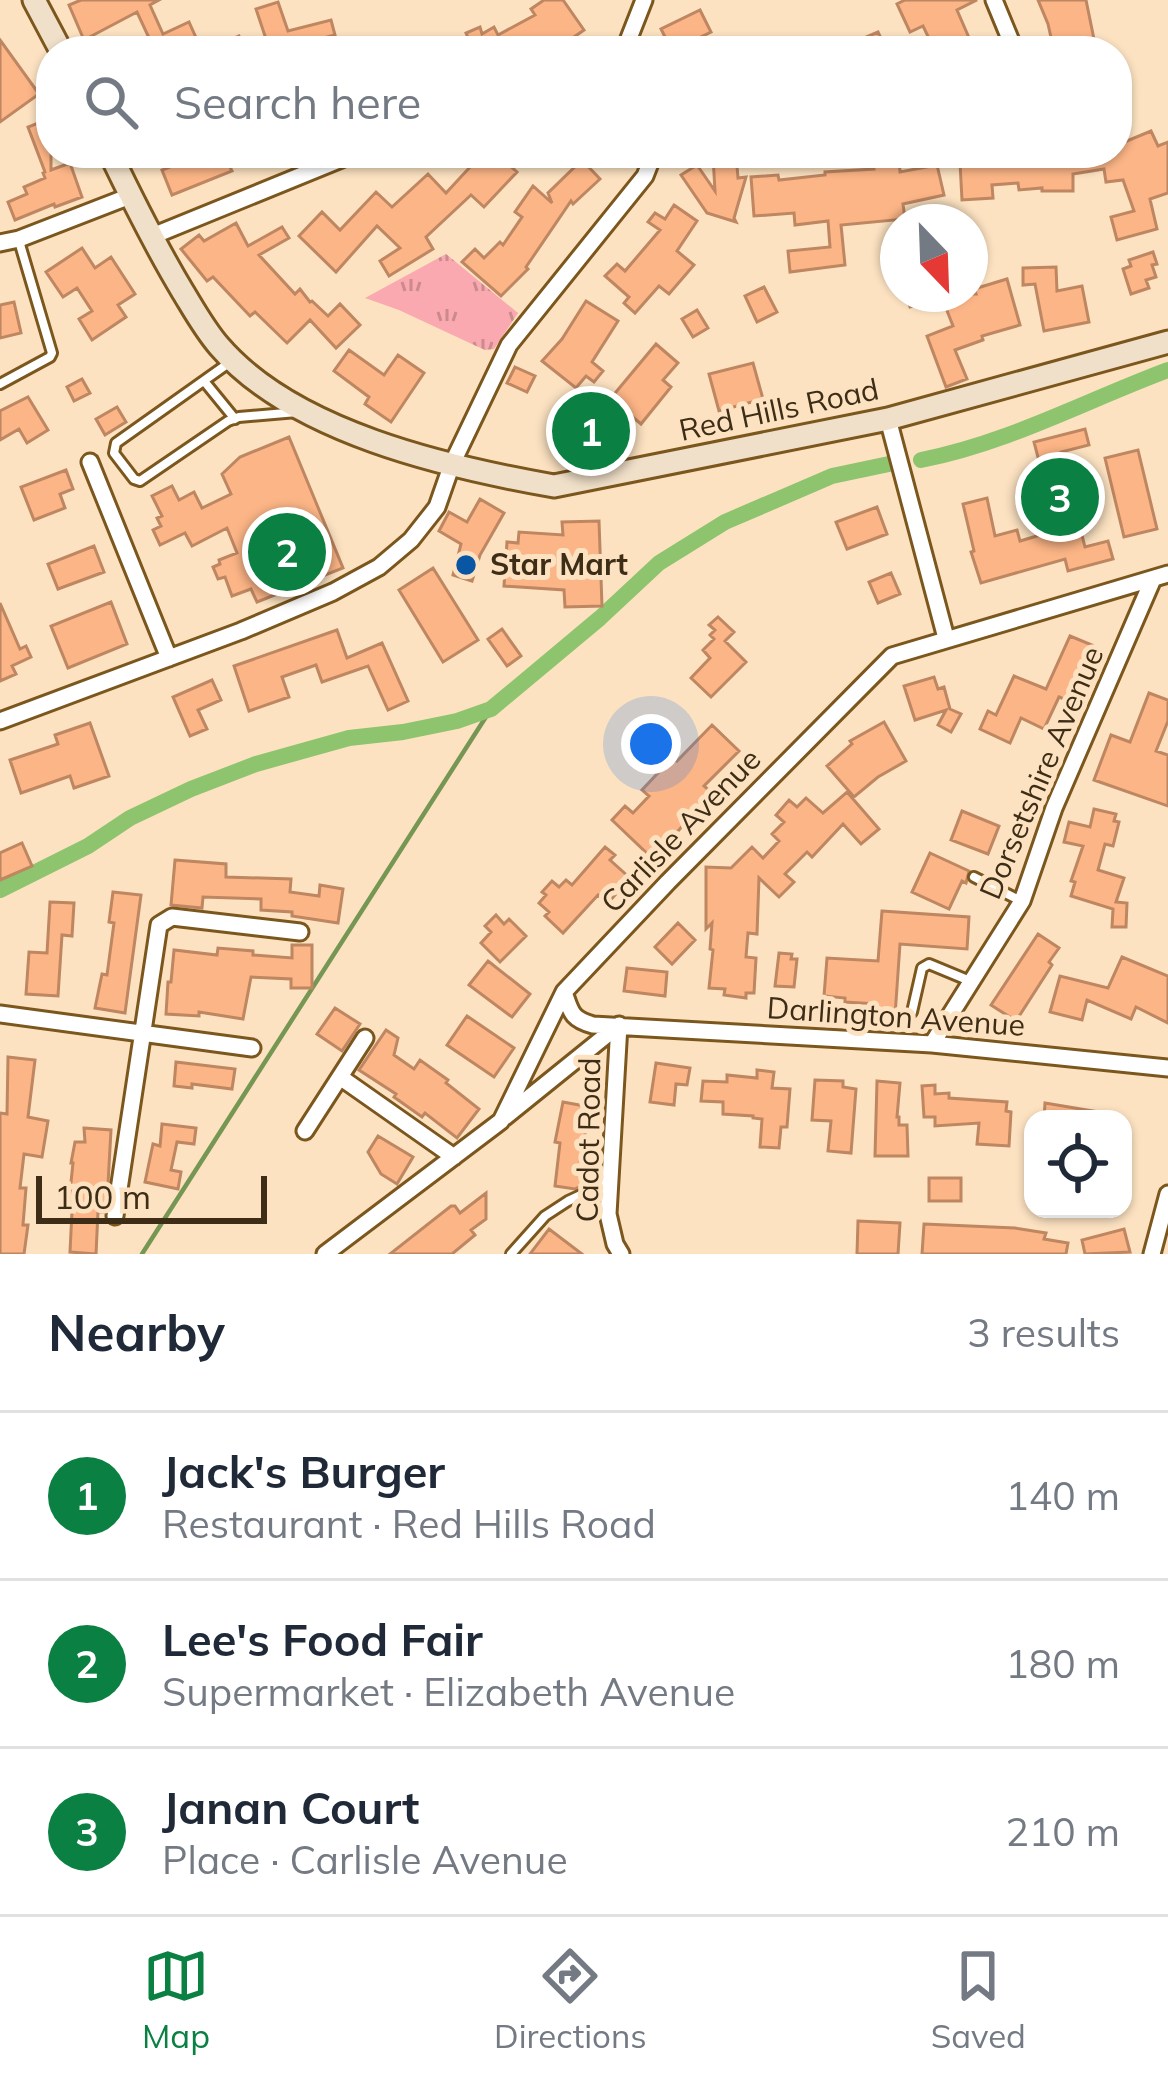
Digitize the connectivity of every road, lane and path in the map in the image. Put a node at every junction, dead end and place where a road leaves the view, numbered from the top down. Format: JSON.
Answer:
{"nodes":[{"id":1,"x":34,"y":0,"type":"edge"},
{"id":2,"x":644,"y":0,"type":"edge"},
{"id":3,"x":994,"y":0,"type":"edge"},
{"id":4,"x":53,"y":36,"type":"edge"},
{"id":5,"x":631,"y":36,"type":"edge"},
{"id":6,"x":1009,"y":36,"type":"edge"},
{"id":7,"x":117,"y":168,"type":"edge"},
{"id":8,"x":319,"y":168,"type":"edge"},
{"id":9,"x":648,"y":168,"type":"edge"},
{"id":10,"x":130,"y":196,"type":"junction"},
{"id":11,"x":150,"y":237,"type":"junction"},
{"id":12,"x":19,"y":239,"type":"junction"},
{"id":13,"x":0,"y":243,"type":"edge"},
{"id":14,"x":1168,"y":341,"type":"edge"},
{"id":15,"x":233,"y":360,"type":"junction"},
{"id":16,"x":204,"y":381,"type":"junction"},
{"id":17,"x":0,"y":384,"type":"edge"},
{"id":18,"x":304,"y":412,"type":"junction"},
{"id":19,"x":235,"y":418,"type":"junction"},
{"id":20,"x":888,"y":418,"type":"junction"},
{"id":21,"x":90,"y":462,"type":"dead end"},
{"id":22,"x":452,"y":464,"type":"junction"},
{"id":23,"x":1160,"y":576,"type":"edge"},
{"id":24,"x":946,"y":638,"type":"junction"},
{"id":25,"x":170,"y":658,"type":"junction"},
{"id":26,"x":0,"y":722,"type":"edge"},
{"id":27,"x":974,"y":878,"type":"dead end"},
{"id":28,"x":1022,"y":902,"type":"junction"},
{"id":29,"x":300,"y":932,"type":"dead end"},
{"id":30,"x":971,"y":981,"type":"junction"},
{"id":31,"x":564,"y":992,"type":"junction"},
{"id":32,"x":912,"y":1012,"type":"dead end"},
{"id":33,"x":0,"y":1014,"type":"edge"},
{"id":34,"x":619,"y":1025,"type":"junction"},
{"id":35,"x":144,"y":1034,"type":"junction"},
{"id":36,"x":365,"y":1038,"type":"dead end"},
{"id":37,"x":932,"y":1043,"type":"junction"},
{"id":38,"x":252,"y":1048,"type":"dead end"},
{"id":39,"x":1168,"y":1068,"type":"edge"},
{"id":40,"x":340,"y":1077,"type":"junction"},
{"id":41,"x":501,"y":1121,"type":"junction"},
{"id":42,"x":305,"y":1132,"type":"dead end"},
{"id":43,"x":454,"y":1156,"type":"junction"},
{"id":44,"x":610,"y":1181,"type":"junction"},
{"id":45,"x":1168,"y":1195,"type":"edge"},
{"id":46,"x":116,"y":1216,"type":"dead end"},
{"id":47,"x":326,"y":1254,"type":"edge"},
{"id":48,"x":512,"y":1254,"type":"edge"},
{"id":49,"x":622,"y":1254,"type":"edge"},
{"id":50,"x":1152,"y":1254,"type":"edge"}],
"edges":[{"from":1,"to":4,"type":"main road"},
{"from":2,"to":5,"type":"street"},
{"from":3,"to":6,"type":"street"},
{"from":7,"to":10,"type":"main road","name":"Red Hills Road"},
{"from":8,"to":11,"type":"street"},
{"from":9,"to":22,"type":"street"},
{"from":10,"to":11,"type":"main road","name":"Red Hills Road"},
{"from":10,"to":12,"type":"street"},
{"from":11,"to":15,"type":"main road","name":"Red Hills Road"},
{"from":12,"to":13,"type":"street"},
{"from":12,"to":17,"type":"lane"},
{"from":14,"to":20,"type":"main road","name":"Red Hills Road"},
{"from":15,"to":16,"type":"lane"},
{"from":15,"to":18,"type":"main road","name":"Red Hills Road"},
{"from":16,"to":19,"type":"lane"},
{"from":16,"to":19,"type":"lane"},
{"from":18,"to":19,"type":"lane"},
{"from":18,"to":22,"type":"main road","name":"Red Hills Road"},
{"from":20,"to":22,"type":"main road","name":"Red Hills Road"},
{"from":20,"to":24,"type":"street"},
{"from":21,"to":25,"type":"street"},
{"from":22,"to":25,"type":"street"},
{"from":23,"to":24,"type":"street","name":"Carlisle Avenue"},
{"from":23,"to":28,"type":"street","name":"Dorsetshire Avenue"},
{"from":24,"to":31,"type":"street","name":"Carlisle Avenue"},
{"from":25,"to":26,"type":"street"},
{"from":27,"to":28,"type":"lane"},
{"from":28,"to":30,"type":"street","name":"Dorsetshire Avenue"},
{"from":29,"to":35,"type":"street"},
{"from":30,"to":32,"type":"lane"},
{"from":30,"to":37,"type":"street","name":"Dorsetshire Avenue"},
{"from":31,"to":34,"type":"street","name":"Darlington Avenue"},
{"from":31,"to":41,"type":"street","name":"Carlisle Avenue"},
{"from":33,"to":35,"type":"street"},
{"from":34,"to":37,"type":"street","name":"Darlington Avenue"},
{"from":34,"to":41,"type":"street"},
{"from":34,"to":44,"type":"street","name":"Cadot Road"},
{"from":35,"to":38,"type":"street"},
{"from":35,"to":46,"type":"street"},
{"from":36,"to":40,"type":"street"},
{"from":37,"to":39,"type":"street","name":"Darlington Avenue"},
{"from":40,"to":42,"type":"street"},
{"from":40,"to":43,"type":"street"},
{"from":41,"to":43,"type":"street","name":"Carlisle Avenue"},
{"from":43,"to":47,"type":"street","name":"Carlisle Avenue"},
{"from":44,"to":48,"type":"lane"},
{"from":44,"to":49,"type":"street","name":"Cadot Road"},
{"from":45,"to":50,"type":"street"}]}
